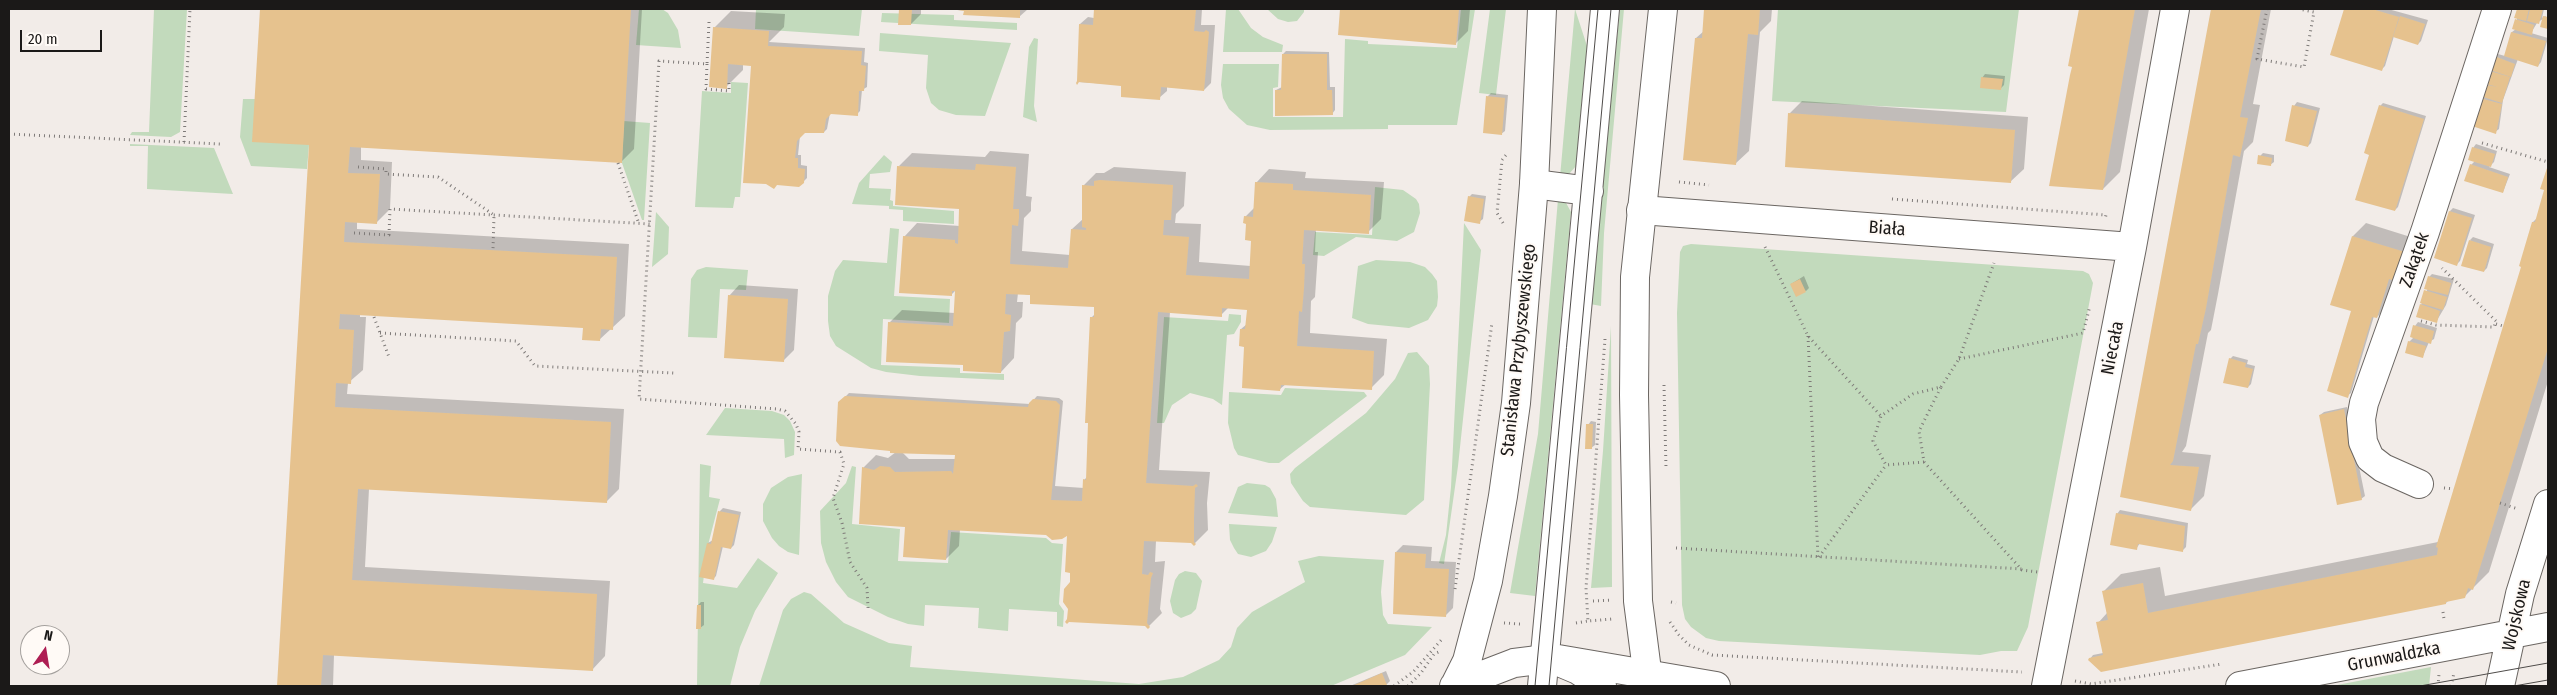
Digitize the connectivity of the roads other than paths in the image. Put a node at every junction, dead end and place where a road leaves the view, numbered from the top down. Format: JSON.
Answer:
{"nodes":[{"id":1,"x":1542,"y":9,"type":"edge"},
{"id":2,"x":1585,"y":9,"type":"edge"},
{"id":3,"x":1605,"y":9,"type":"edge"},
{"id":4,"x":1663,"y":9,"type":"edge"},
{"id":5,"x":2175,"y":9,"type":"edge"},
{"id":6,"x":2497,"y":9,"type":"edge"},
{"id":7,"x":1602,"y":44,"type":"junction"},
{"id":8,"x":1534,"y":184,"type":"junction"},
{"id":9,"x":1589,"y":190,"type":"junction"},
{"id":10,"x":1641,"y":210,"type":"junction"},
{"id":11,"x":2132,"y":247,"type":"junction"},
{"id":12,"x":2419,"y":484,"type":"dead end"},
{"id":13,"x":2548,"y":504,"type":"edge"},
{"id":14,"x":2536,"y":544,"type":"junction"},
{"id":15,"x":2548,"y":574,"type":"edge"},
{"id":16,"x":2548,"y":627,"type":"edge"},
{"id":17,"x":2512,"y":633,"type":"junction"},
{"id":18,"x":1549,"y":659,"type":"junction"},
{"id":19,"x":1648,"y":681,"type":"edge"},
{"id":20,"x":2046,"y":681,"type":"edge"},
{"id":21,"x":1455,"y":686,"type":"edge"},
{"id":22,"x":1542,"y":686,"type":"edge"},
{"id":23,"x":1602,"y":686,"type":"edge"},
{"id":24,"x":1716,"y":686,"type":"edge"},
{"id":25,"x":2240,"y":686,"type":"edge"},
{"id":26,"x":2500,"y":686,"type":"edge"}],
"edges":[{"from":1,"to":8,"type":"street","name":"Stanisława Przybyszewskiego"},
{"from":2,"to":7,"type":"street"},
{"from":3,"to":7,"type":"street"},
{"from":4,"to":10,"type":"street"},
{"from":5,"to":11,"type":"street","name":"Niecała"},
{"from":6,"to":12,"type":"street","name":"Zakątek"},
{"from":7,"to":9,"type":"street"},
{"from":8,"to":9,"type":"street"},
{"from":8,"to":21,"type":"street","name":"Stanisława Przybyszewskiego"},
{"from":9,"to":18,"type":"street"},
{"from":10,"to":11,"type":"street","name":"Biała"},
{"from":10,"to":19,"type":"street"},
{"from":11,"to":20,"type":"street","name":"Niecała"},
{"from":13,"to":14,"type":"street","name":"Wojskowa"},
{"from":14,"to":15,"type":"street","name":"Wojskowa"},
{"from":14,"to":17,"type":"street","name":"Wojskowa"},
{"from":16,"to":17,"type":"street","name":"Grunwaldzka"},
{"from":17,"to":25,"type":"street","name":"Grunwaldzka"},
{"from":17,"to":26,"type":"street","name":"Wojskowa"},
{"from":18,"to":19,"type":"street"},
{"from":18,"to":21,"type":"street"},
{"from":18,"to":22,"type":"street"},
{"from":18,"to":23,"type":"street"},
{"from":19,"to":24,"type":"street"}]}
